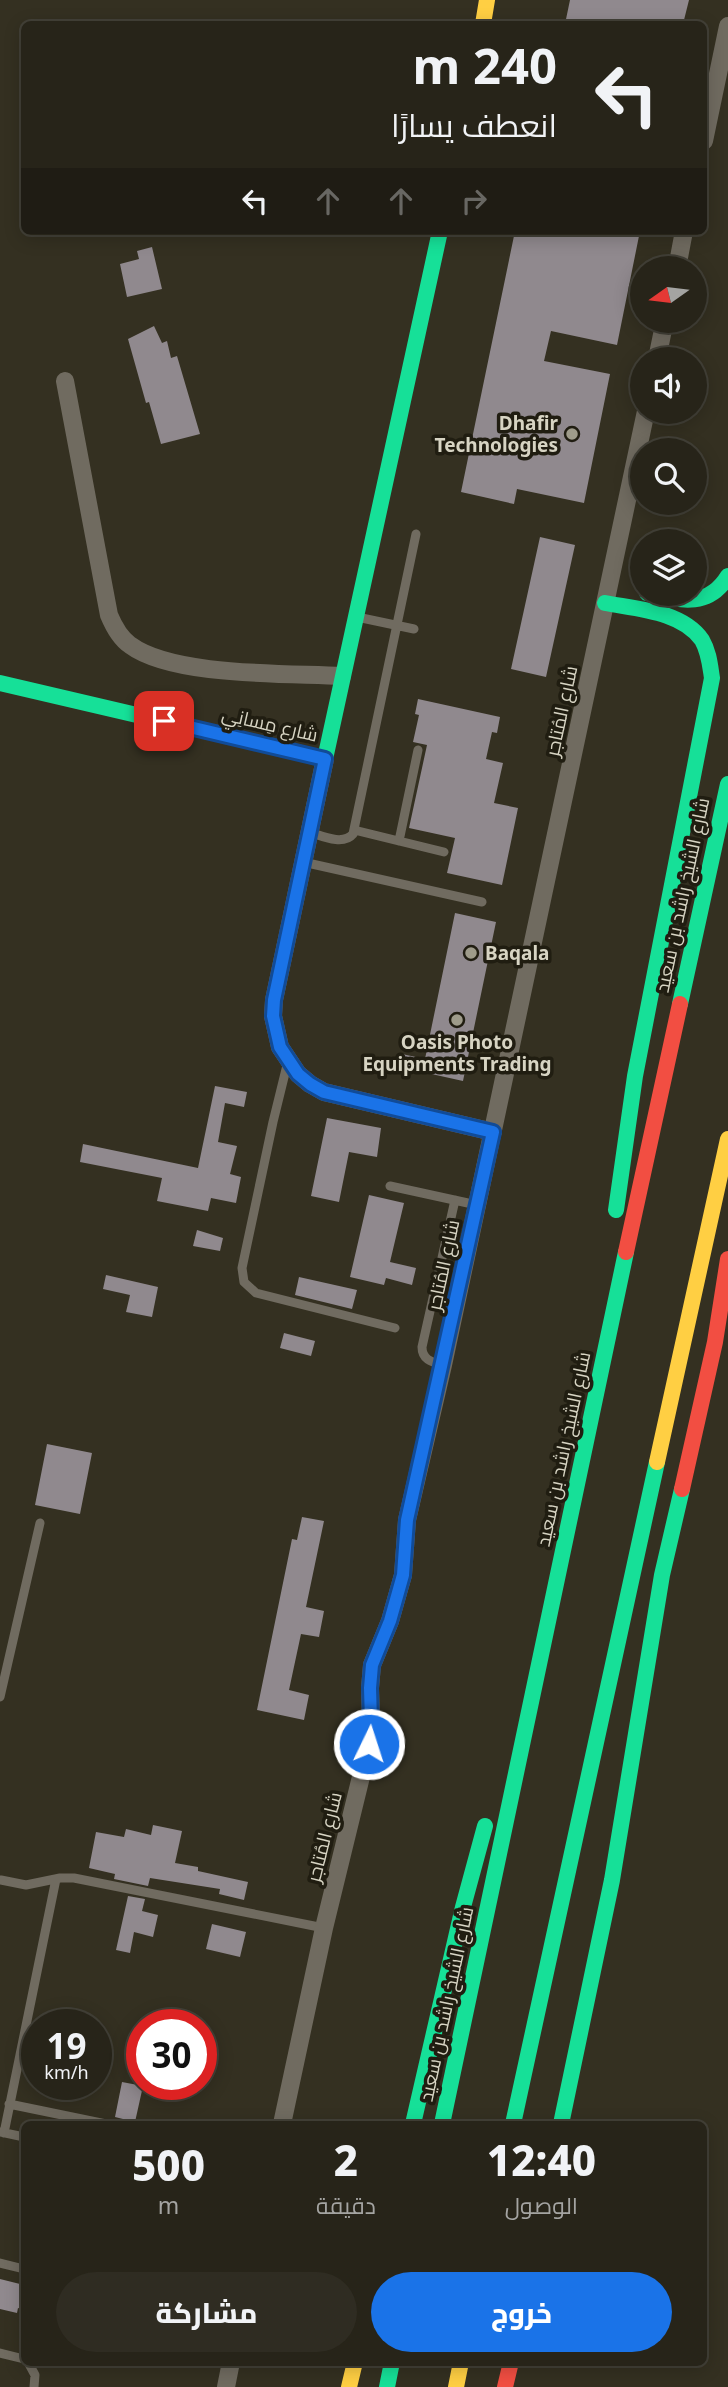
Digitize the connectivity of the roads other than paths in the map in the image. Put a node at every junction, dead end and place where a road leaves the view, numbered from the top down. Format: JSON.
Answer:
{"nodes":[{"id":1,"x":487,"y":0,"type":"edge"},
{"id":2,"x":484,"y":21,"type":"edge"},
{"id":3,"x":728,"y":26,"type":"edge"},
{"id":4,"x":707,"y":127,"type":"edge"},
{"id":5,"x":439,"y":235,"type":"edge"},
{"id":6,"x":683,"y":235,"type":"edge"},
{"id":7,"x":679,"y":256,"type":"edge"},
{"id":8,"x":65,"y":381,"type":"dead end"},
{"id":9,"x":645,"y":424,"type":"edge"},
{"id":10,"x":635,"y":529,"type":"edge"},
{"id":11,"x":416,"y":534,"type":"dead end"},
{"id":12,"x":728,"y":576,"type":"edge"},
{"id":13,"x":630,"y":590,"type":"edge"},
{"id":14,"x":707,"y":597,"type":"edge"},
{"id":15,"x":605,"y":603,"type":"junction"},
{"id":16,"x":355,"y":617,"type":"junction"},
{"id":17,"x":397,"y":626,"type":"junction"},
{"id":18,"x":414,"y":629,"type":"dead end"},
{"id":19,"x":342,"y":676,"type":"junction"},
{"id":20,"x":1,"y":683,"type":"edge"},
{"id":21,"x":418,"y":750,"type":"dead end"},
{"id":22,"x":325,"y":759,"type":"junction"},
{"id":23,"x":728,"y":784,"type":"edge"},
{"id":24,"x":354,"y":830,"type":"junction"},
{"id":25,"x":309,"y":832,"type":"junction"},
{"id":26,"x":399,"y":841,"type":"junction"},
{"id":27,"x":444,"y":852,"type":"dead end"},
{"id":28,"x":303,"y":862,"type":"junction"},
{"id":29,"x":482,"y":902,"type":"dead end"},
{"id":30,"x":288,"y":1061,"type":"junction"},
{"id":31,"x":493,"y":1132,"type":"junction"},
{"id":32,"x":728,"y":1139,"type":"edge"},
{"id":33,"x":390,"y":1185,"type":"dead end"},
{"id":34,"x":456,"y":1200,"type":"junction"},
{"id":35,"x":477,"y":1205,"type":"junction"},
{"id":36,"x":728,"y":1259,"type":"edge"},
{"id":37,"x":395,"y":1328,"type":"dead end"},
{"id":38,"x":443,"y":1365,"type":"junction"},
{"id":39,"x":585,"y":1443,"type":"junction"},
{"id":40,"x":574,"y":1497,"type":"junction"},
{"id":41,"x":40,"y":1523,"type":"dead end"},
{"id":42,"x":0,"y":1697,"type":"edge"},
{"id":43,"x":499,"y":1775,"type":"dead end"},
{"id":44,"x":488,"y":1814,"type":"dead end"},
{"id":45,"x":0,"y":1875,"type":"edge"},
{"id":46,"x":55,"y":1879,"type":"junction"},
{"id":47,"x":0,"y":1881,"type":"edge"},
{"id":48,"x":324,"y":1928,"type":"junction"},
{"id":49,"x":9,"y":2104,"type":"junction"},
{"id":50,"x":91,"y":2121,"type":"edge"},
{"id":51,"x":283,"y":2121,"type":"edge"},
{"id":52,"x":414,"y":2121,"type":"edge"},
{"id":53,"x":443,"y":2121,"type":"edge"},
{"id":54,"x":514,"y":2121,"type":"edge"},
{"id":55,"x":562,"y":2121,"type":"edge"},
{"id":56,"x":2,"y":2132,"type":"edge"},
{"id":57,"x":21,"y":2136,"type":"edge"},
{"id":58,"x":0,"y":2263,"type":"edge"},
{"id":59,"x":21,"y":2268,"type":"edge"},
{"id":60,"x":0,"y":2353,"type":"edge"},
{"id":61,"x":21,"y":2359,"type":"edge"},
{"id":62,"x":29,"y":2366,"type":"edge"},
{"id":63,"x":230,"y":2366,"type":"edge"},
{"id":64,"x":354,"y":2366,"type":"edge"},
{"id":65,"x":391,"y":2366,"type":"edge"},
{"id":66,"x":460,"y":2366,"type":"edge"},
{"id":67,"x":509,"y":2366,"type":"edge"},
{"id":68,"x":34,"y":2387,"type":"edge"},
{"id":69,"x":226,"y":2387,"type":"edge"},
{"id":70,"x":349,"y":2387,"type":"edge"},
{"id":71,"x":387,"y":2387,"type":"edge"},
{"id":72,"x":456,"y":2387,"type":"edge"},
{"id":73,"x":505,"y":2387,"type":"edge"}],
"edges":[{"from":1,"to":2,"type":"main road"},
{"from":3,"to":4,"type":"street"},
{"from":5,"to":16,"type":"main road"},
{"from":6,"to":7,"type":"street"},
{"from":8,"to":19,"type":"street"},
{"from":9,"to":10,"type":"street","name":"شارع المُتاجر"},
{"from":11,"to":17,"type":"lane"},
{"from":12,"to":14,"type":"main road"},
{"from":13,"to":15,"type":"street","name":"شارع المُتاجر"},
{"from":15,"to":31,"type":"street","name":"شارع المُتاجر"},
{"from":15,"to":39,"type":"main road"},
{"from":16,"to":17,"type":"lane"},
{"from":16,"to":19,"type":"main road"},
{"from":17,"to":18,"type":"lane"},
{"from":17,"to":24,"type":"lane"},
{"from":19,"to":22,"type":"main road"},
{"from":20,"to":22,"type":"main road","name":"شارع مِسانِي"},
{"from":21,"to":26,"type":"lane"},
{"from":22,"to":25,"type":"street"},
{"from":23,"to":39,"type":"main road","name":"شارع الشيخ راشد بن سعيد"},
{"from":24,"to":25,"type":"lane"},
{"from":24,"to":26,"type":"lane"},
{"from":25,"to":28,"type":"street"},
{"from":26,"to":27,"type":"lane"},
{"from":28,"to":29,"type":"lane"},
{"from":28,"to":30,"type":"street"},
{"from":30,"to":31,"type":"street"},
{"from":30,"to":37,"type":"lane"},
{"from":31,"to":35,"type":"street","name":"شارع المُتاجر"},
{"from":32,"to":54,"type":"main road"},
{"from":33,"to":34,"type":"lane"},
{"from":34,"to":35,"type":"lane"},
{"from":34,"to":38,"type":"lane"},
{"from":35,"to":38,"type":"street","name":"شارع المُتاجر"},
{"from":36,"to":55,"type":"main road"},
{"from":38,"to":48,"type":"street","name":"شارع المُتاجر"},
{"from":39,"to":40,"type":"main road","name":"شارع الشيخ راشد بن سعيد"},
{"from":40,"to":43,"type":"main road"},
{"from":40,"to":53,"type":"main road","name":"شارع الشيخ راشد بن سعيد"},
{"from":41,"to":42,"type":"lane"},
{"from":44,"to":52,"type":"main road"},
{"from":45,"to":47,"type":"lane"},
{"from":46,"to":47,"type":"lane"},
{"from":46,"to":48,"type":"lane"},
{"from":46,"to":49,"type":"lane"},
{"from":48,"to":51,"type":"street","name":"شارع المُتاجر"},
{"from":49,"to":50,"type":"lane"},
{"from":49,"to":56,"type":"lane"},
{"from":56,"to":57,"type":"lane"},
{"from":58,"to":59,"type":"lane"},
{"from":60,"to":61,"type":"lane"},
{"from":62,"to":68,"type":"lane"},
{"from":63,"to":69,"type":"street"},
{"from":64,"to":70,"type":"main road"},
{"from":65,"to":71,"type":"main road"},
{"from":66,"to":72,"type":"main road"},
{"from":67,"to":73,"type":"main road"}]}
